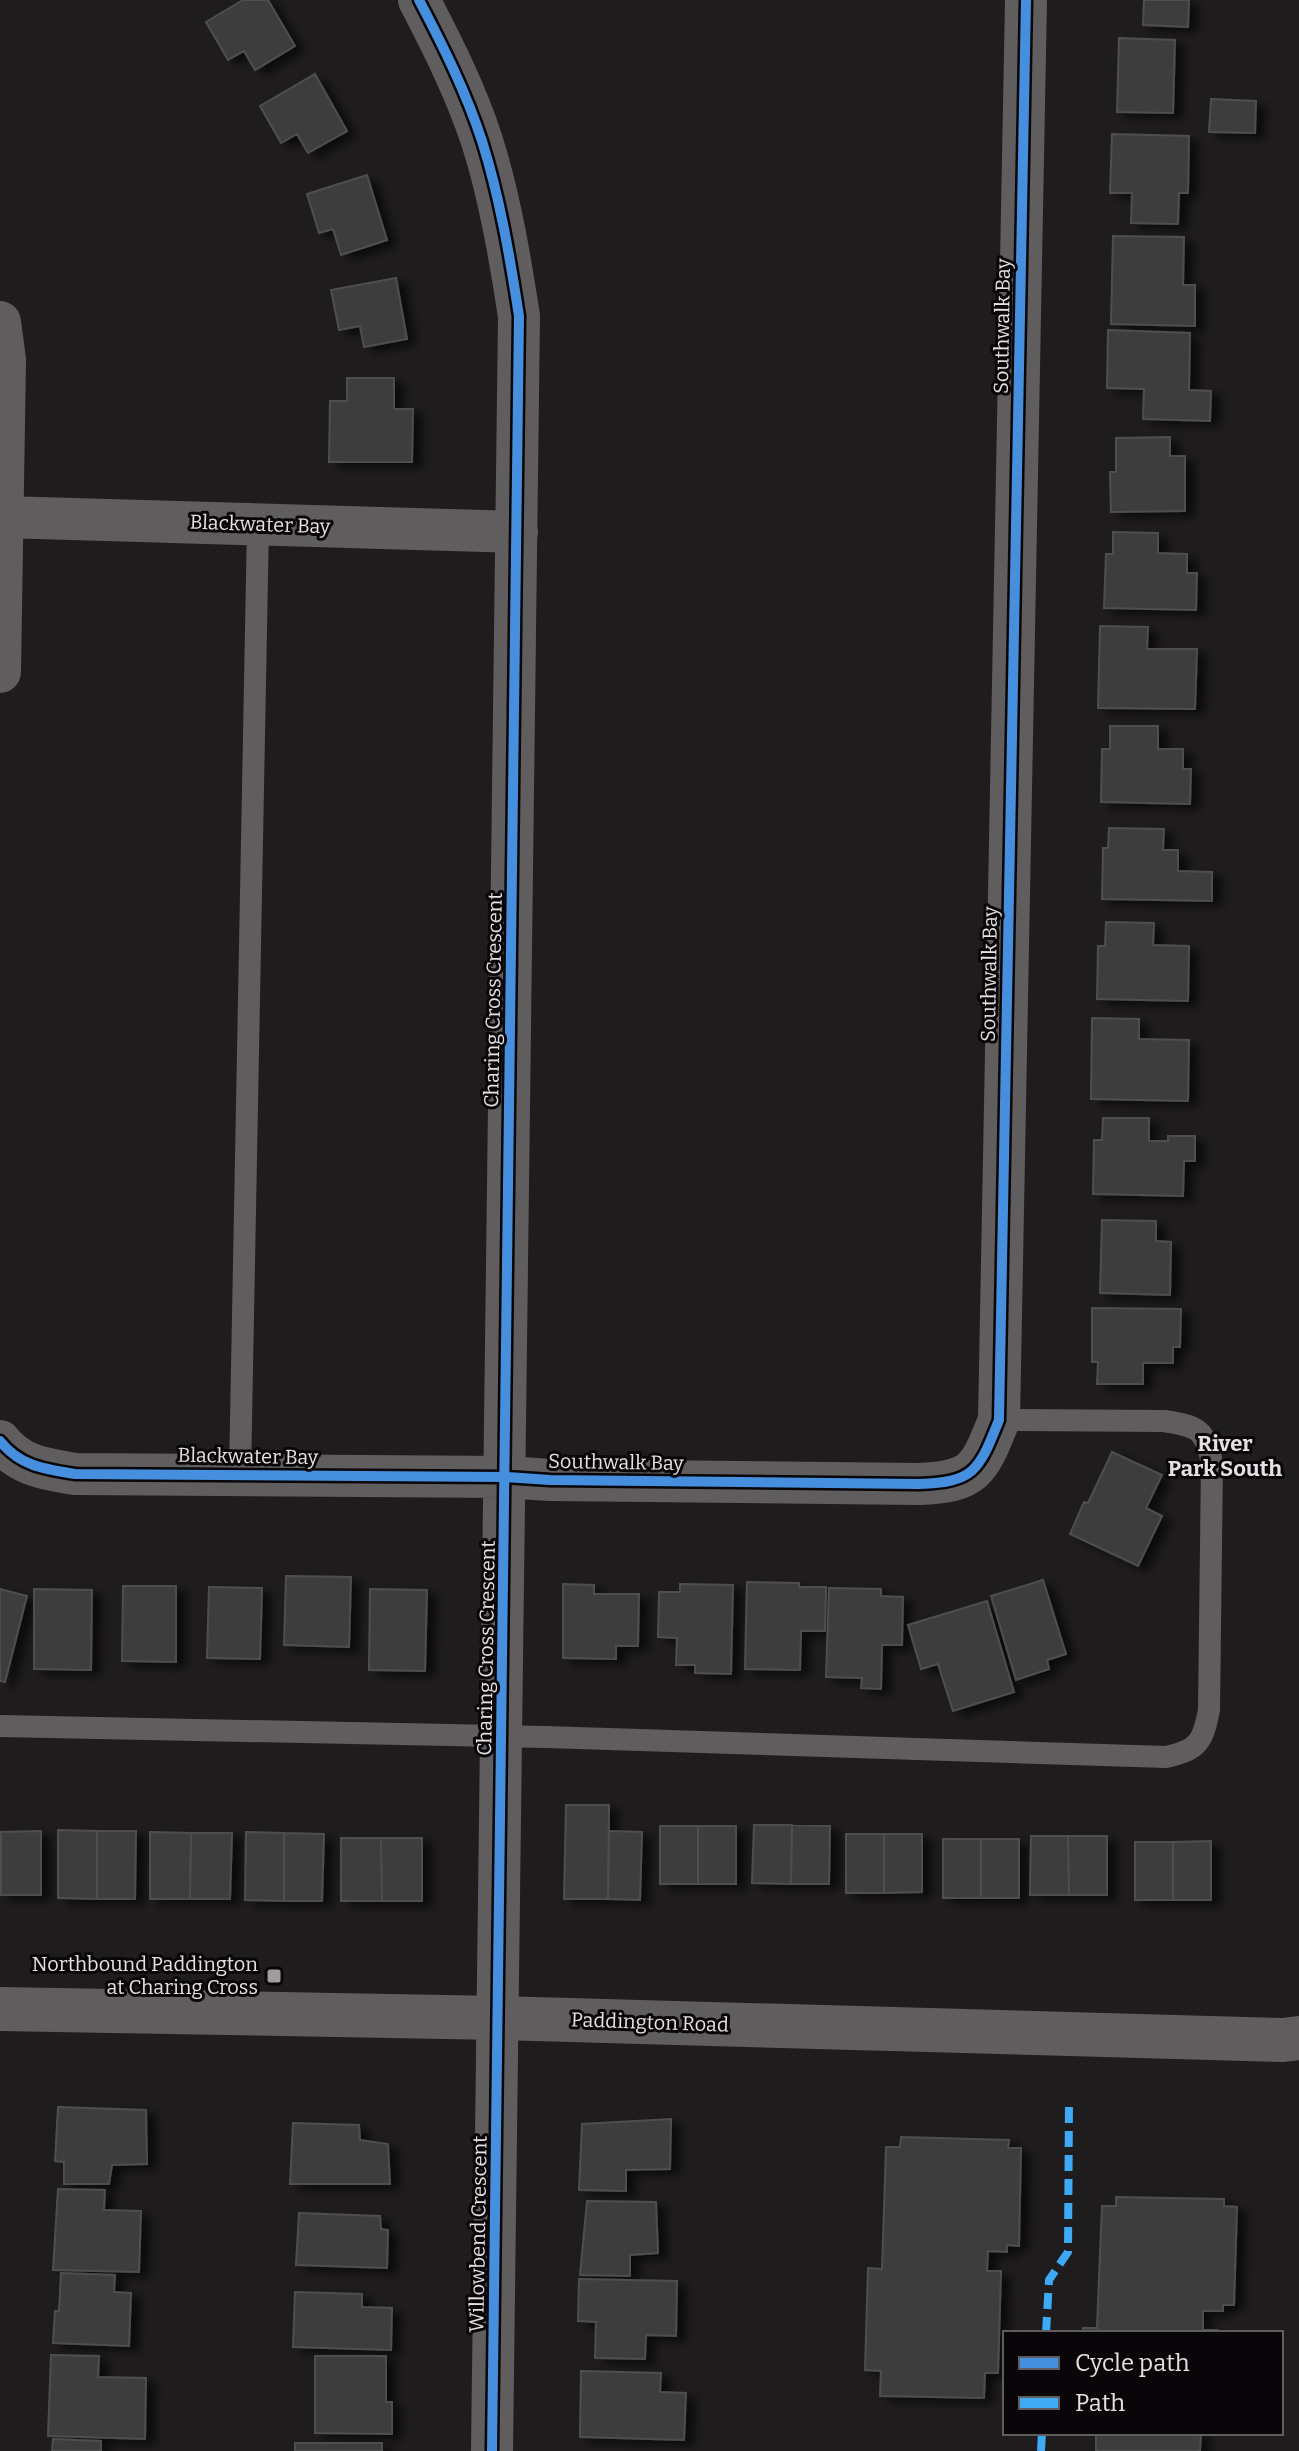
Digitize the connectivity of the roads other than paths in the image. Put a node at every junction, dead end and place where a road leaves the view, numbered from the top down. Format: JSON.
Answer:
{"nodes":[{"id":1,"x":419,"y":0,"type":"edge"},
{"id":2,"x":1026,"y":0,"type":"edge"},
{"id":3,"x":0,"y":322,"type":"edge"},
{"id":4,"x":4,"y":517,"type":"junction"},
{"id":5,"x":258,"y":524,"type":"junction"},
{"id":6,"x":517,"y":532,"type":"junction"},
{"id":7,"x":0,"y":672,"type":"edge"},
{"id":8,"x":999,"y":1420,"type":"junction"},
{"id":9,"x":0,"y":1441,"type":"edge"},
{"id":10,"x":240,"y":1474,"type":"junction"},
{"id":11,"x":506,"y":1477,"type":"junction"},
{"id":12,"x":0,"y":1726,"type":"edge"},
{"id":13,"x":503,"y":1736,"type":"junction"},
{"id":14,"x":0,"y":2009,"type":"edge"},
{"id":15,"x":499,"y":2018,"type":"junction"},
{"id":16,"x":1299,"y":2038,"type":"edge"},
{"id":17,"x":492,"y":2451,"type":"edge"}],
"edges":[{"from":1,"to":6,"type":"street","name":"Charing Cross Crescent"},
{"from":2,"to":8,"type":"street","name":"Southwalk Bay"},
{"from":3,"to":4,"type":"street"},
{"from":4,"to":5,"type":"street","name":"Blackwater Bay"},
{"from":4,"to":7,"type":"street"},
{"from":5,"to":6,"type":"street","name":"Blackwater Bay"},
{"from":5,"to":10,"type":"lane"},
{"from":6,"to":11,"type":"street","name":"Charing Cross Crescent"},
{"from":8,"to":11,"type":"street","name":"Southwalk Bay"},
{"from":8,"to":13,"type":"lane"},
{"from":9,"to":10,"type":"street","name":"Blackwater Bay"},
{"from":10,"to":11,"type":"street","name":"Blackwater Bay"},
{"from":11,"to":13,"type":"street","name":"Charing Cross Crescent"},
{"from":12,"to":13,"type":"lane"},
{"from":13,"to":15,"type":"street","name":"Charing Cross Crescent"},
{"from":14,"to":15,"type":"street","name":"Paddington Road"},
{"from":15,"to":16,"type":"street","name":"Paddington Road"},
{"from":15,"to":17,"type":"street","name":"Willowbend Crescent"}]}
